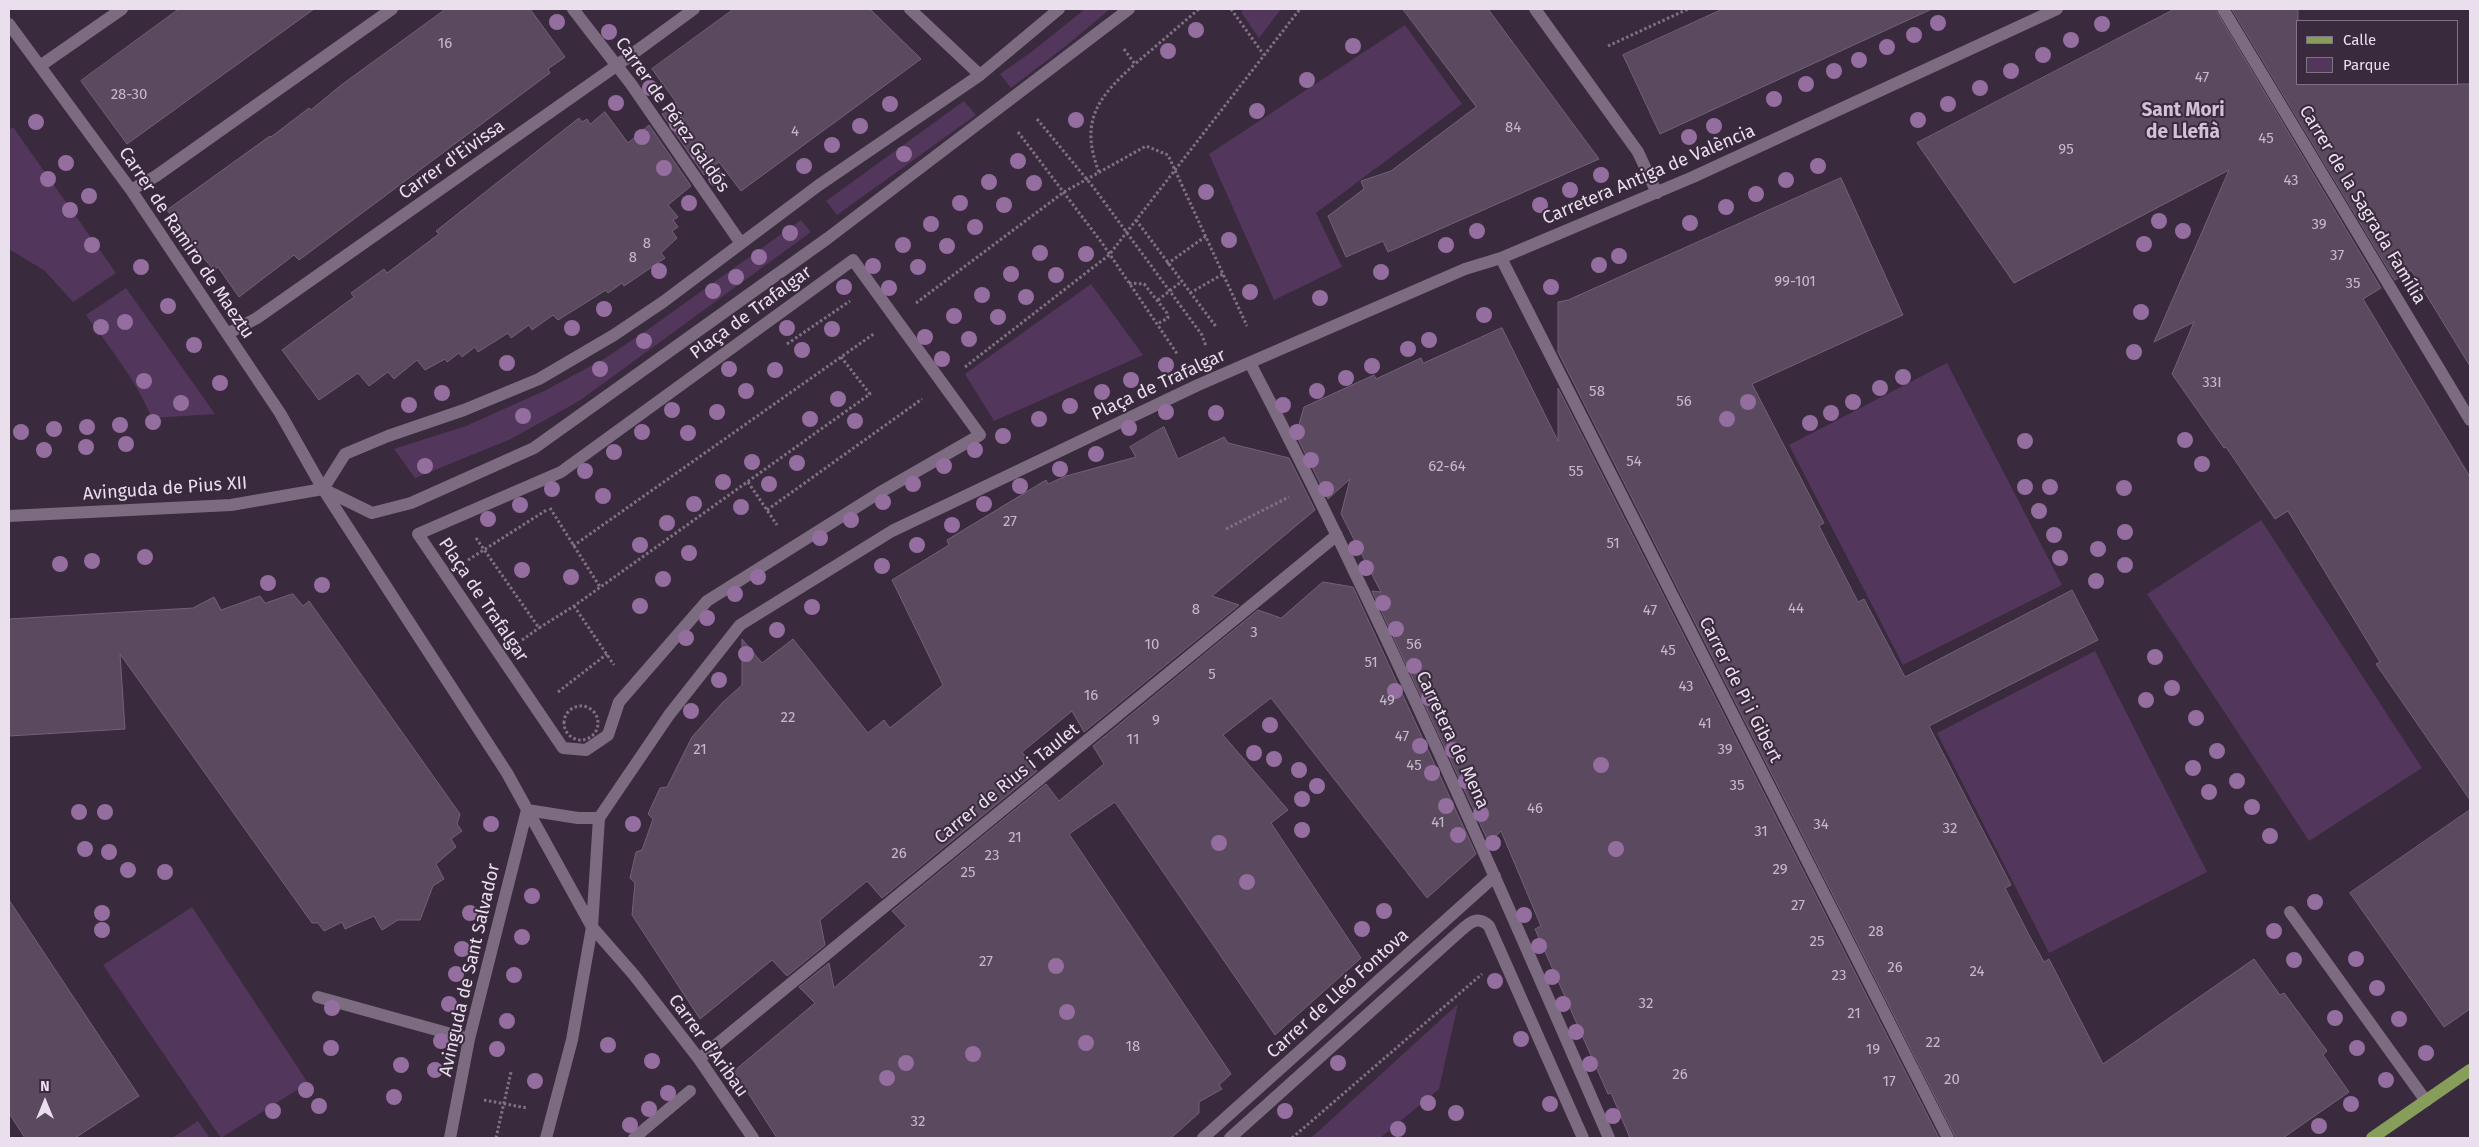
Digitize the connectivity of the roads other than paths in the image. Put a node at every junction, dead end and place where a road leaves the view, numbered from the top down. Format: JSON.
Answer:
{"nodes":[{"id":1,"x":122,"y":9,"type":"edge"},
{"id":2,"x":392,"y":9,"type":"edge"},
{"id":3,"x":573,"y":9,"type":"edge"},
{"id":4,"x":694,"y":9,"type":"edge"},
{"id":5,"x":910,"y":9,"type":"edge"},
{"id":6,"x":1059,"y":9,"type":"edge"},
{"id":7,"x":1129,"y":9,"type":"edge"},
{"id":8,"x":1535,"y":9,"type":"edge"},
{"id":9,"x":2057,"y":9,"type":"edge"},
{"id":10,"x":2223,"y":9,"type":"edge"},
{"id":11,"x":9,"y":24,"type":"edge"},
{"id":12,"x":40,"y":66,"type":"junction"},
{"id":13,"x":616,"y":66,"type":"junction"},
{"id":14,"x":980,"y":75,"type":"junction"},
{"id":15,"x":131,"y":190,"type":"junction"},
{"id":16,"x":1657,"y":193,"type":"junction"},
{"id":17,"x":740,"y":242,"type":"junction"},
{"id":18,"x":1501,"y":258,"type":"junction"},
{"id":19,"x":895,"y":318,"type":"joint"},
{"id":20,"x":227,"y":334,"type":"junction"},
{"id":21,"x":1250,"y":363,"type":"junction"},
{"id":22,"x":2470,"y":420,"type":"edge"},
{"id":23,"x":323,"y":489,"type":"junction"},
{"id":24,"x":9,"y":516,"type":"edge"},
{"id":25,"x":1337,"y":535,"type":"junction"},
{"id":26,"x":527,"y":810,"type":"junction"},
{"id":27,"x":599,"y":818,"type":"junction"},
{"id":28,"x":1495,"y":876,"type":"junction"},
{"id":29,"x":2290,"y":912,"type":"dead end"},
{"id":30,"x":592,"y":927,"type":"junction"},
{"id":31,"x":318,"y":997,"type":"dead end"},
{"id":32,"x":469,"y":1039,"type":"junction"},
{"id":33,"x":699,"y":1060,"type":"junction"},
{"id":34,"x":2470,"y":1070,"type":"edge"},
{"id":35,"x":690,"y":1091,"type":"dead end"},
{"id":36,"x":2426,"y":1101,"type":"junction"},
{"id":37,"x":450,"y":1138,"type":"edge"},
{"id":38,"x":546,"y":1138,"type":"edge"},
{"id":39,"x":634,"y":1138,"type":"edge"},
{"id":40,"x":753,"y":1138,"type":"edge"},
{"id":41,"x":1203,"y":1138,"type":"edge"},
{"id":42,"x":1230,"y":1138,"type":"edge"},
{"id":43,"x":1583,"y":1138,"type":"edge"},
{"id":44,"x":1609,"y":1138,"type":"edge"},
{"id":45,"x":1948,"y":1138,"type":"edge"},
{"id":46,"x":2372,"y":1138,"type":"edge"}],
"edges":[{"from":1,"to":12,"type":"street"},
{"from":2,"to":15,"type":"street"},
{"from":3,"to":13,"type":"street","name":"Carrer de Pérez Galdós"},
{"from":4,"to":13,"type":"street","name":"Carrer d'Eivissa"},
{"from":5,"to":14,"type":"street"},
{"from":6,"to":14,"type":"street"},
{"from":7,"to":23,"type":"street","name":"Plaça de Trafalgar"},
{"from":8,"to":16,"type":"street"},
{"from":9,"to":16,"type":"street","name":"Carretera Antiga de València"},
{"from":10,"to":22,"type":"street","name":"Carrer de la Sagrada Família"},
{"from":11,"to":12,"type":"street","name":"Carrer de Ramiro de Maeztu"},
{"from":12,"to":15,"type":"street","name":"Carrer de Ramiro de Maeztu"},
{"from":13,"to":17,"type":"street","name":"Carrer de Pérez Galdós"},
{"from":13,"to":20,"type":"street","name":"Carrer d'Eivissa"},
{"from":14,"to":17,"type":"street"},
{"from":15,"to":20,"type":"street","name":"Carrer de Ramiro de Maeztu"},
{"from":16,"to":18,"type":"street","name":"Carretera Antiga de València"},
{"from":17,"to":23,"type":"street"},
{"from":18,"to":21,"type":"street","name":"Carretera Antiga de València"},
{"from":18,"to":45,"type":"street","name":"Carrer de Pi i Gibert"},
{"from":19,"to":19,"type":"street","name":"Plaça de Trafalgar"},
{"from":20,"to":23,"type":"street","name":"Carrer de Ramiro de Maeztu"},
{"from":21,"to":25,"type":"street","name":"Carretera de Mena"},
{"from":21,"to":27,"type":"street","name":"Plaça de Trafalgar"},
{"from":23,"to":24,"type":"street","name":"Avinguda de Pius XII"},
{"from":23,"to":26,"type":"street"},
{"from":25,"to":28,"type":"street","name":"Carretera de Mena"},
{"from":25,"to":33,"type":"street","name":"Carrer de Rius i Taulet"},
{"from":26,"to":27,"type":"street"},
{"from":26,"to":30,"type":"street"},
{"from":26,"to":32,"type":"street","name":"Avinguda de Sant Salvador"},
{"from":27,"to":30,"type":"street"},
{"from":28,"to":41,"type":"street","name":"Carrer de Lleó Fontova"},
{"from":28,"to":44,"type":"street","name":"Carretera de Mena"},
{"from":29,"to":36,"type":"street"},
{"from":30,"to":33,"type":"street","name":"Carrer d'Aribau"},
{"from":30,"to":38,"type":"street"},
{"from":31,"to":32,"type":"street"},
{"from":32,"to":37,"type":"street","name":"Avinguda de Sant Salvador"},
{"from":33,"to":40,"type":"street","name":"Carrer d'Aribau"},
{"from":34,"to":36,"type":"main road"},
{"from":35,"to":39,"type":"street"},
{"from":36,"to":46,"type":"main road"},
{"from":42,"to":43,"type":"street"}]}
